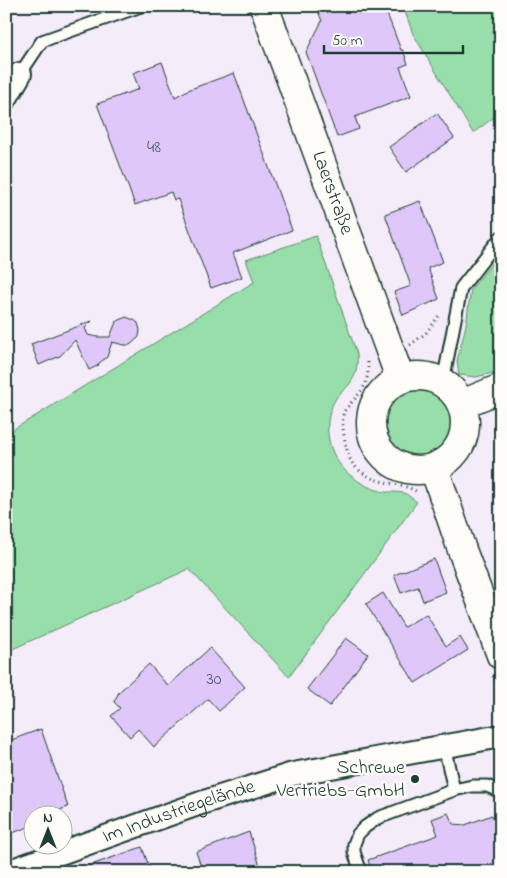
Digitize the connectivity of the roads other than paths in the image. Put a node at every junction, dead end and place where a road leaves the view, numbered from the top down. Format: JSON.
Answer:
{"nodes":[{"id":1,"x":141,"y":6,"type":"edge"},
{"id":2,"x":264,"y":6,"type":"edge"},
{"id":3,"x":20,"y":74,"type":"joint"},
{"id":4,"x":6,"y":98,"type":"edge"},
{"id":5,"x":501,"y":237,"type":"edge"},
{"id":6,"x":400,"y":378,"type":"junction"},
{"id":7,"x":443,"y":382,"type":"junction"},
{"id":8,"x":501,"y":388,"type":"edge"},
{"id":9,"x":462,"y":404,"type":"junction"},
{"id":10,"x":434,"y":468,"type":"junction"},
{"id":11,"x":496,"y":662,"type":"edge"},
{"id":12,"x":501,"y":736,"type":"edge"},
{"id":13,"x":444,"y":746,"type":"junction"},
{"id":14,"x":454,"y":790,"type":"junction"},
{"id":15,"x":501,"y":792,"type":"edge"},
{"id":16,"x":7,"y":872,"type":"edge"},
{"id":17,"x":360,"y":872,"type":"edge"}],
"edges":[{"from":1,"to":3,"type":"lane"},
{"from":2,"to":6,"type":"main road","name":"Laerstraße"},
{"from":3,"to":4,"type":"street"},
{"from":5,"to":7,"type":"lane"},
{"from":6,"to":7,"type":"main road"},
{"from":6,"to":10,"type":"main road"},
{"from":7,"to":9,"type":"main road"},
{"from":8,"to":9,"type":"main road"},
{"from":9,"to":10,"type":"main road"},
{"from":10,"to":11,"type":"main road"},
{"from":12,"to":13,"type":"street","name":"Im Industriegelände"},
{"from":13,"to":14,"type":"lane"},
{"from":13,"to":16,"type":"street","name":"Im Industriegelände"},
{"from":14,"to":15,"type":"lane"},
{"from":14,"to":17,"type":"lane"}]}
